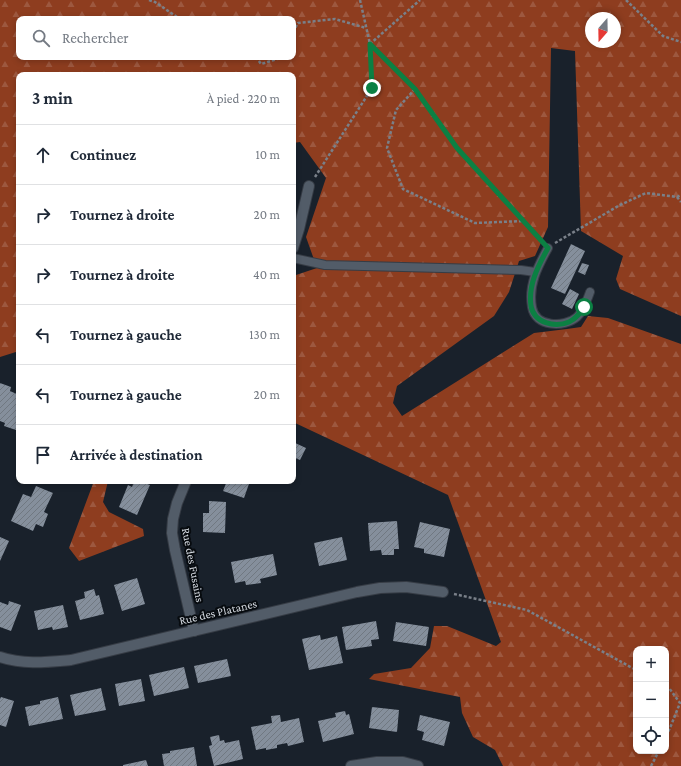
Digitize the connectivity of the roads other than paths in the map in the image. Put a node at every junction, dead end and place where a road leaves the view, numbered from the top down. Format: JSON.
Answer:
{"nodes":[{"id":1,"x":309,"y":186,"type":"road end"},
{"id":2,"x":296,"y":240,"type":"edge"},
{"id":3,"x":548,"y":248,"type":"road end"},
{"id":4,"x":296,"y":259,"type":"edge"},
{"id":5,"x":535,"y":272,"type":"junction"},
{"id":6,"x":590,"y":292,"type":"dead end"},
{"id":7,"x":185,"y":484,"type":"edge"},
{"id":8,"x":443,"y":592,"type":"road end"},
{"id":9,"x":194,"y":631,"type":"junction"},
{"id":10,"x":0,"y":657,"type":"edge"},
{"id":11,"x":351,"y":766,"type":"edge"},
{"id":12,"x":418,"y":766,"type":"edge"}],
"edges":[{"from":1,"to":2,"type":"street"},
{"from":3,"to":5,"type":"lane"},
{"from":4,"to":5,"type":"lane"},
{"from":5,"to":6,"type":"lane"},
{"from":7,"to":9,"type":"street","name":"Rue des Fusains"},
{"from":8,"to":9,"type":"street","name":"Rue des Platanes"},
{"from":9,"to":10,"type":"street","name":"Rue des Platanes"},
{"from":11,"to":12,"type":"street"}]}
